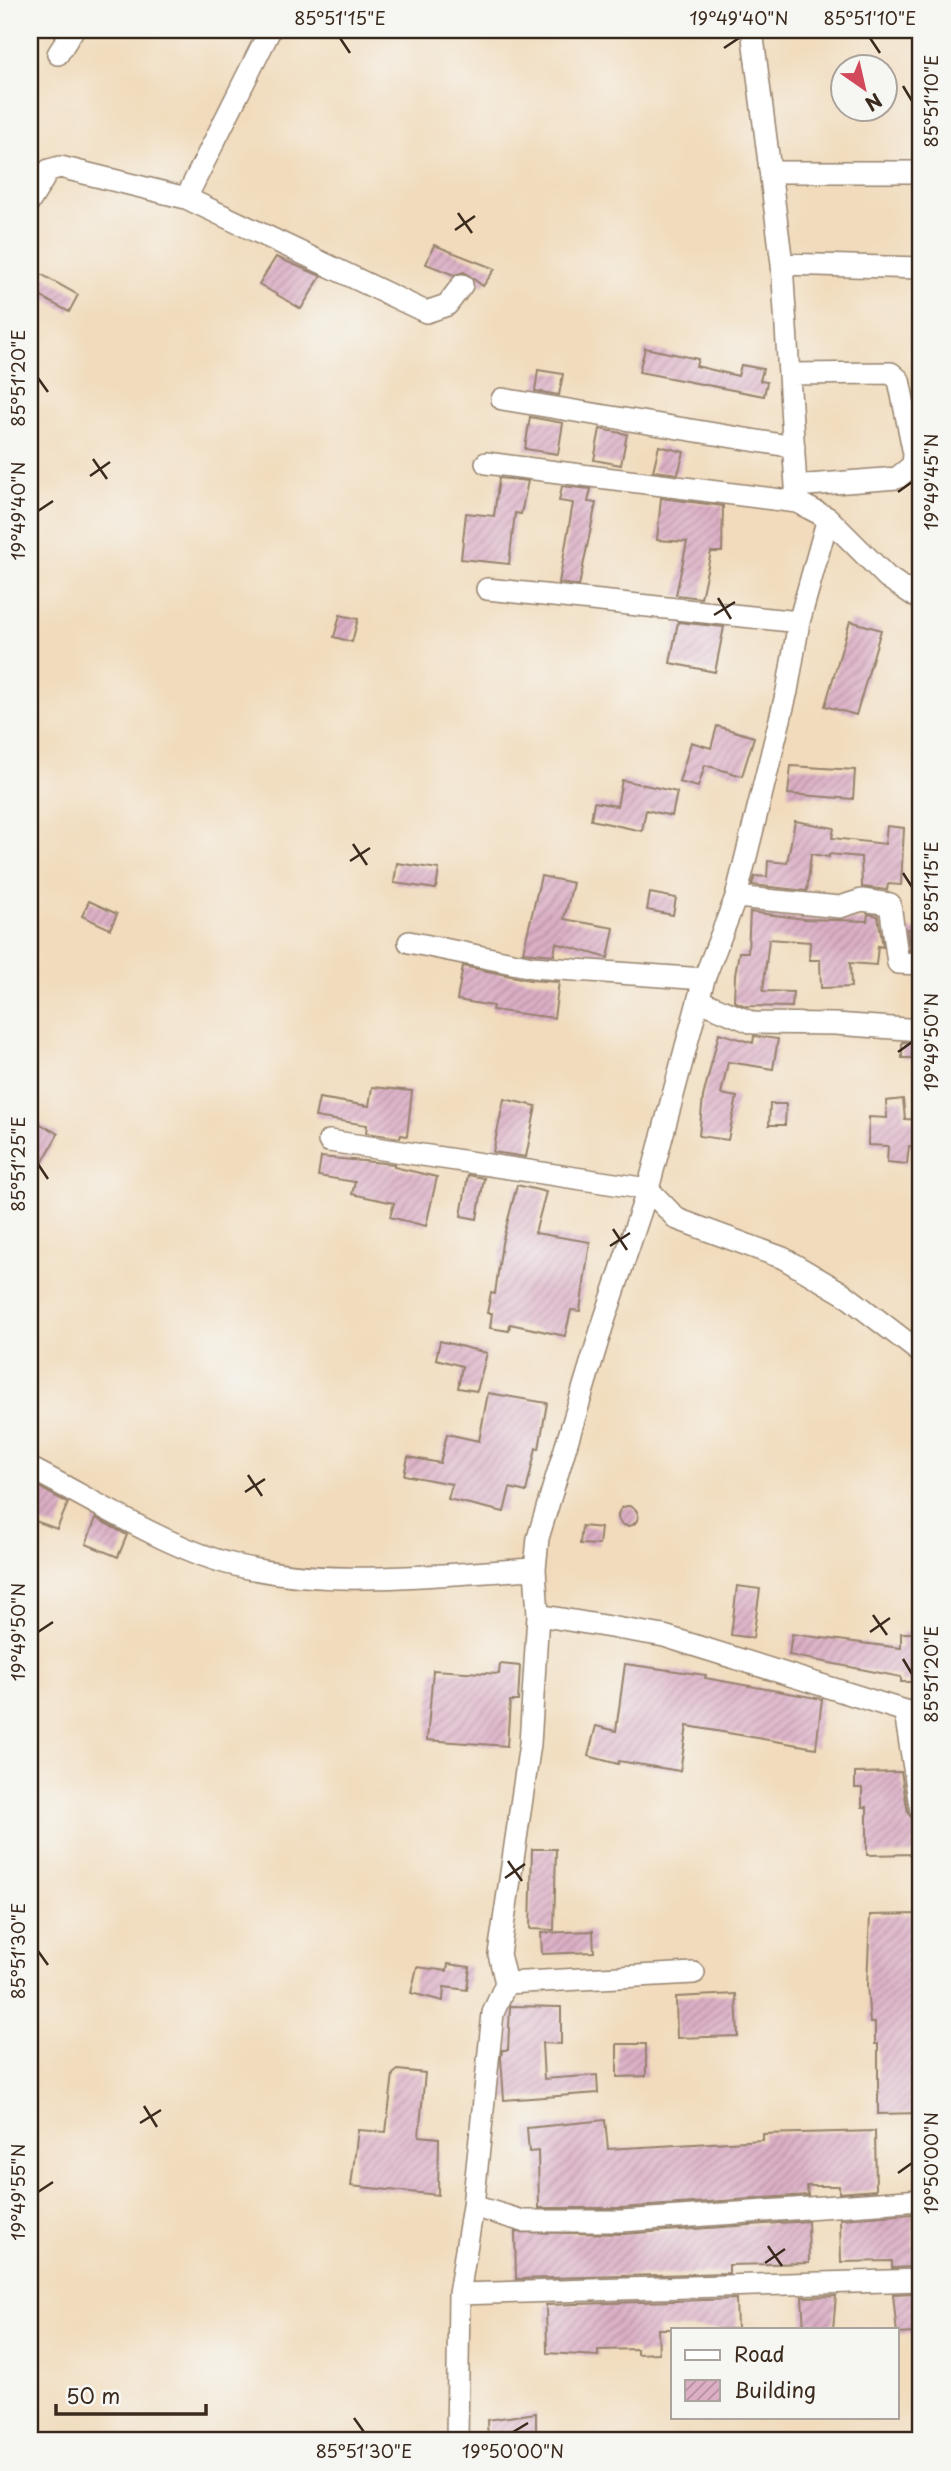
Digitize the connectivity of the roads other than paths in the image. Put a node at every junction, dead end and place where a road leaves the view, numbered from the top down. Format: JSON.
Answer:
{"nodes":[{"id":1,"x":73,"y":30,"type":"edge"},
{"id":2,"x":270,"y":30,"type":"edge"},
{"id":3,"x":752,"y":30,"type":"edge"},
{"id":4,"x":58,"y":54,"type":"dead end"},
{"id":5,"x":771,"y":172,"type":"junction"},
{"id":6,"x":921,"y":172,"type":"edge"},
{"id":7,"x":186,"y":198,"type":"junction"},
{"id":8,"x":30,"y":201,"type":"edge"},
{"id":9,"x":782,"y":264,"type":"junction"},
{"id":10,"x":921,"y":268,"type":"edge"},
{"id":11,"x":462,"y":285,"type":"dead end"},
{"id":12,"x":789,"y":374,"type":"junction"},
{"id":13,"x":502,"y":399,"type":"dead end"},
{"id":14,"x":794,"y":447,"type":"junction"},
{"id":15,"x":486,"y":463,"type":"dead end"},
{"id":16,"x":797,"y":494,"type":"junction"},
{"id":17,"x":828,"y":518,"type":"junction"},
{"id":18,"x":487,"y":589,"type":"dead end"},
{"id":19,"x":921,"y":600,"type":"edge"},
{"id":20,"x":799,"y":622,"type":"junction"},
{"id":21,"x":736,"y":897,"type":"junction"},
{"id":22,"x":409,"y":942,"type":"dead end"},
{"id":23,"x":921,"y":964,"type":"edge"},
{"id":24,"x":704,"y":979,"type":"junction"},
{"id":25,"x":700,"y":1001,"type":"junction"},
{"id":26,"x":921,"y":1030,"type":"edge"},
{"id":27,"x":329,"y":1141,"type":"dead end"},
{"id":28,"x":648,"y":1189,"type":"junction"},
{"id":29,"x":921,"y":1353,"type":"edge"},
{"id":30,"x":30,"y":1468,"type":"edge"},
{"id":31,"x":535,"y":1569,"type":"junction"},
{"id":32,"x":538,"y":1615,"type":"junction"},
{"id":33,"x":913,"y":1715,"type":"edge"},
{"id":34,"x":921,"y":1811,"type":"edge"},
{"id":35,"x":694,"y":1973,"type":"dead end"},
{"id":36,"x":506,"y":1983,"type":"junction"},
{"id":37,"x":921,"y":2200,"type":"edge"},
{"id":38,"x":473,"y":2206,"type":"junction"},
{"id":39,"x":921,"y":2280,"type":"edge"},
{"id":40,"x":459,"y":2294,"type":"junction"},
{"id":41,"x":457,"y":2441,"type":"edge"}],
"edges":[{"from":1,"to":4,"type":"street"},
{"from":2,"to":7,"type":"street"},
{"from":3,"to":5,"type":"street"},
{"from":5,"to":6,"type":"street"},
{"from":5,"to":9,"type":"street"},
{"from":7,"to":8,"type":"street"},
{"from":7,"to":11,"type":"street"},
{"from":9,"to":10,"type":"street"},
{"from":9,"to":12,"type":"street"},
{"from":12,"to":14,"type":"street"},
{"from":12,"to":16,"type":"street"},
{"from":13,"to":14,"type":"street"},
{"from":14,"to":16,"type":"street"},
{"from":15,"to":16,"type":"street"},
{"from":16,"to":17,"type":"street"},
{"from":17,"to":19,"type":"street"},
{"from":17,"to":20,"type":"street"},
{"from":18,"to":20,"type":"street"},
{"from":20,"to":21,"type":"street"},
{"from":21,"to":23,"type":"street"},
{"from":21,"to":24,"type":"street"},
{"from":22,"to":24,"type":"street"},
{"from":24,"to":25,"type":"street"},
{"from":25,"to":26,"type":"street"},
{"from":25,"to":28,"type":"street"},
{"from":27,"to":28,"type":"street"},
{"from":28,"to":29,"type":"street"},
{"from":28,"to":31,"type":"street"},
{"from":30,"to":31,"type":"street"},
{"from":31,"to":32,"type":"street"},
{"from":32,"to":33,"type":"street"},
{"from":32,"to":36,"type":"street"},
{"from":33,"to":34,"type":"street"},
{"from":35,"to":36,"type":"street"},
{"from":36,"to":38,"type":"street"},
{"from":37,"to":38,"type":"street"},
{"from":38,"to":40,"type":"street"},
{"from":39,"to":40,"type":"street"},
{"from":40,"to":41,"type":"street"}]}
